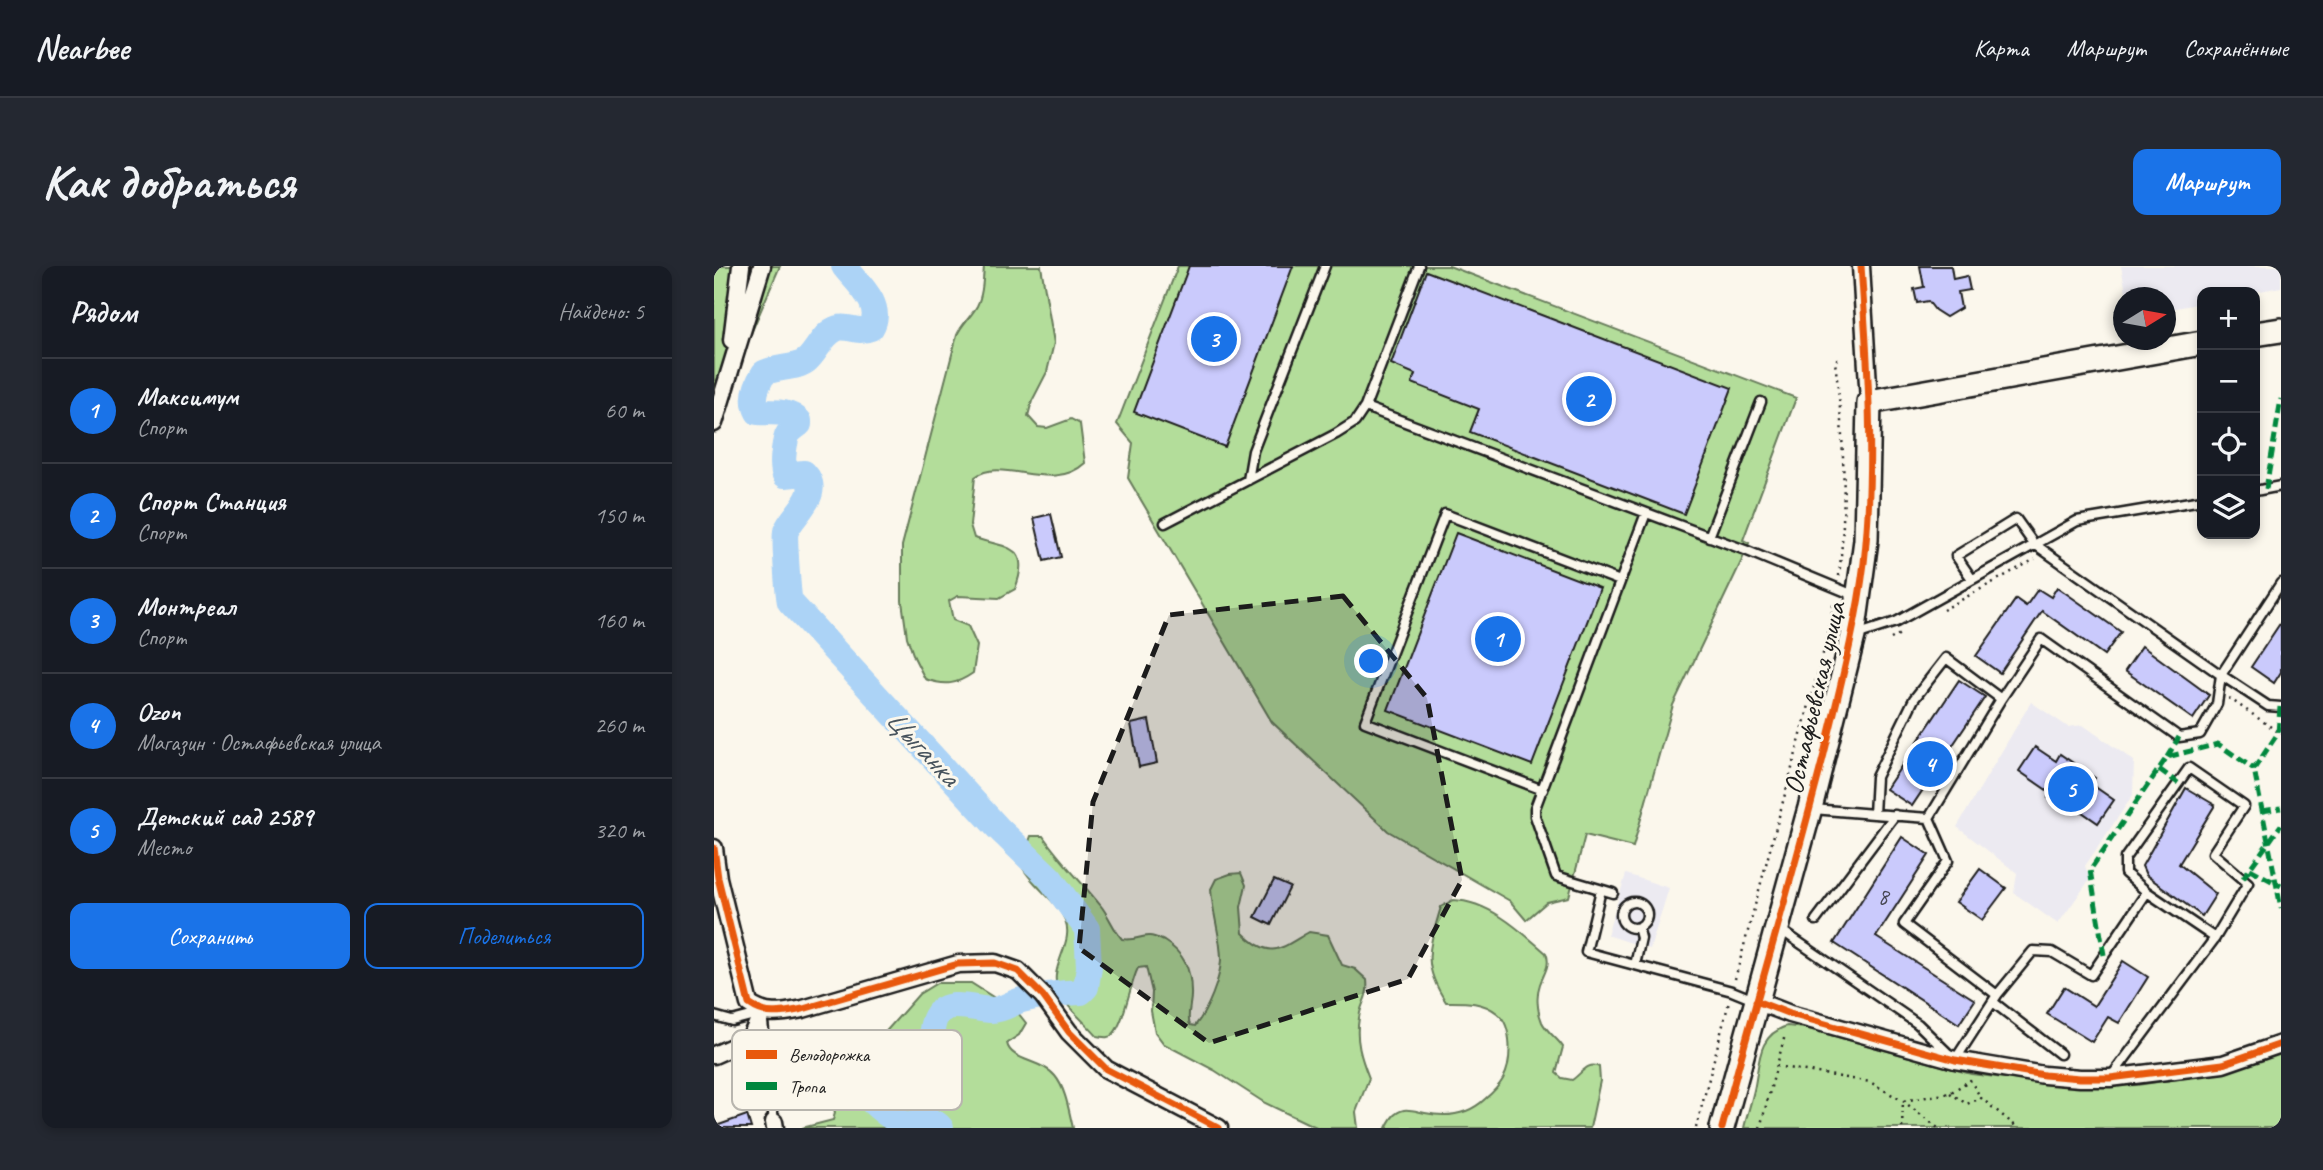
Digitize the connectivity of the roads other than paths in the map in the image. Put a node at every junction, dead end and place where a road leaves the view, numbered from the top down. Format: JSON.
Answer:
{"nodes":[{"id":1,"x":741,"y":266,"type":"edge"},
{"id":2,"x":762,"y":266,"type":"edge"},
{"id":3,"x":1325,"y":266,"type":"edge"},
{"id":4,"x":1419,"y":266,"type":"edge"},
{"id":5,"x":1861,"y":266,"type":"edge"},
{"id":6,"x":2281,"y":330,"type":"edge"},
{"id":7,"x":2260,"y":333,"type":"edge"},
{"id":8,"x":2197,"y":344,"type":"edge"},
{"id":9,"x":727,"y":385,"type":"junction"},
{"id":10,"x":1761,"y":402,"type":"dead end"},
{"id":11,"x":1869,"y":402,"type":"junction"},
{"id":12,"x":717,"y":403,"type":"edge"},
{"id":13,"x":1365,"y":407,"type":"junction"},
{"id":14,"x":714,"y":423,"type":"edge"},
{"id":15,"x":1248,"y":480,"type":"junction"},
{"id":16,"x":2281,"y":486,"type":"edge"},
{"id":17,"x":2260,"y":490,"type":"edge"},
{"id":18,"x":2197,"y":501,"type":"edge"},
{"id":19,"x":1646,"y":513,"type":"junction"},
{"id":20,"x":1165,"y":523,"type":"dead end"},
{"id":21,"x":1709,"y":537,"type":"junction"},
{"id":22,"x":2033,"y":543,"type":"junction"},
{"id":23,"x":1972,"y":579,"type":"junction"},
{"id":24,"x":1620,"y":581,"type":"junction"},
{"id":25,"x":2281,"y":583,"type":"edge"},
{"id":26,"x":1859,"y":597,"type":"junction"},
{"id":27,"x":1853,"y":636,"type":"junction"},
{"id":28,"x":2221,"y":676,"type":"junction"},
{"id":29,"x":2001,"y":699,"type":"junction"},
{"id":30,"x":2281,"y":706,"type":"edge"},
{"id":31,"x":1543,"y":790,"type":"junction"},
{"id":32,"x":1810,"y":808,"type":"junction"},
{"id":33,"x":1874,"y":814,"type":"junction"},
{"id":34,"x":1895,"y":815,"type":"junction"},
{"id":35,"x":1929,"y":818,"type":"junction"},
{"id":36,"x":714,"y":851,"type":"edge"},
{"id":37,"x":1601,"y":890,"type":"junction"},
{"id":38,"x":2147,"y":892,"type":"junction"},
{"id":39,"x":1613,"y":893,"type":"dead end"},
{"id":40,"x":1816,"y":920,"type":"dead end"},
{"id":41,"x":1777,"y":927,"type":"junction"},
{"id":42,"x":1639,"y":928,"type":"dead end"},
{"id":43,"x":2215,"y":938,"type":"junction"},
{"id":44,"x":1635,"y":965,"type":"junction"},
{"id":45,"x":1995,"y":998,"type":"junction"},
{"id":46,"x":1756,"y":1001,"type":"junction"},
{"id":47,"x":755,"y":1009,"type":"junction"},
{"id":48,"x":714,"y":1016,"type":"edge"},
{"id":49,"x":752,"y":1030,"type":"edge"},
{"id":50,"x":758,"y":1030,"type":"edge"},
{"id":51,"x":2281,"y":1044,"type":"edge"},
{"id":52,"x":732,"y":1047,"type":"edge"},
{"id":53,"x":2060,"y":1054,"type":"dead end"},
{"id":54,"x":714,"y":1055,"type":"edge"},
{"id":55,"x":1955,"y":1060,"type":"junction"},
{"id":56,"x":2110,"y":1079,"type":"junction"},
{"id":57,"x":1219,"y":1128,"type":"edge"},
{"id":58,"x":1722,"y":1128,"type":"edge"}],
"edges":[{"from":1,"to":9,"type":"street"},
{"from":2,"to":9,"type":"street"},
{"from":3,"to":15,"type":"lane"},
{"from":4,"to":13,"type":"lane"},
{"from":5,"to":11,"type":"street","name":"Остафьевская улица"},
{"from":6,"to":7,"type":"street"},
{"from":8,"to":11,"type":"street"},
{"from":9,"to":12,"type":"street"},
{"from":10,"to":21,"type":"lane"},
{"from":11,"to":26,"type":"street","name":"Остафьевская улица"},
{"from":12,"to":14,"type":"street"},
{"from":13,"to":15,"type":"lane"},
{"from":13,"to":19,"type":"lane"},
{"from":15,"to":20,"type":"lane"},
{"from":16,"to":17,"type":"lane"},
{"from":18,"to":22,"type":"lane"},
{"from":19,"to":21,"type":"lane"},
{"from":19,"to":24,"type":"lane"},
{"from":21,"to":26,"type":"lane"},
{"from":22,"to":23,"type":"lane"},
{"from":22,"to":23,"type":"lane"},
{"from":22,"to":28,"type":"lane"},
{"from":23,"to":27,"type":"lane"},
{"from":24,"to":31,"type":"lane"},
{"from":24,"to":31,"type":"lane"},
{"from":25,"to":28,"type":"lane"},
{"from":26,"to":27,"type":"street","name":"Остафьевская улица"},
{"from":27,"to":32,"type":"street","name":"Остафьевская улица"},
{"from":28,"to":29,"type":"lane"},
{"from":28,"to":30,"type":"lane"},
{"from":29,"to":33,"type":"lane"},
{"from":29,"to":35,"type":"lane"},
{"from":31,"to":37,"type":"lane"},
{"from":32,"to":33,"type":"lane"},
{"from":32,"to":41,"type":"street","name":"Остафьевская улица"},
{"from":33,"to":34,"type":"lane"},
{"from":34,"to":35,"type":"lane"},
{"from":34,"to":40,"type":"lane"},
{"from":35,"to":45,"type":"lane"},
{"from":36,"to":47,"type":"street"},
{"from":37,"to":39,"type":"lane"},
{"from":37,"to":44,"type":"lane"},
{"from":38,"to":43,"type":"lane"},
{"from":38,"to":43,"type":"lane"},
{"from":38,"to":45,"type":"lane"},
{"from":41,"to":46,"type":"street","name":"Остафьевская улица"},
{"from":41,"to":55,"type":"lane"},
{"from":42,"to":44,"type":"lane"},
{"from":43,"to":56,"type":"lane"},
{"from":44,"to":46,"type":"lane"},
{"from":45,"to":53,"type":"lane"},
{"from":45,"to":55,"type":"lane"},
{"from":46,"to":55,"type":"street"},
{"from":46,"to":58,"type":"street","name":"Остафьевская улица"},
{"from":47,"to":48,"type":"lane"},
{"from":47,"to":49,"type":"street"},
{"from":47,"to":50,"type":"lane"},
{"from":47,"to":57,"type":"street"},
{"from":51,"to":56,"type":"street"},
{"from":52,"to":54,"type":"street"},
{"from":55,"to":56,"type":"street"}]}
